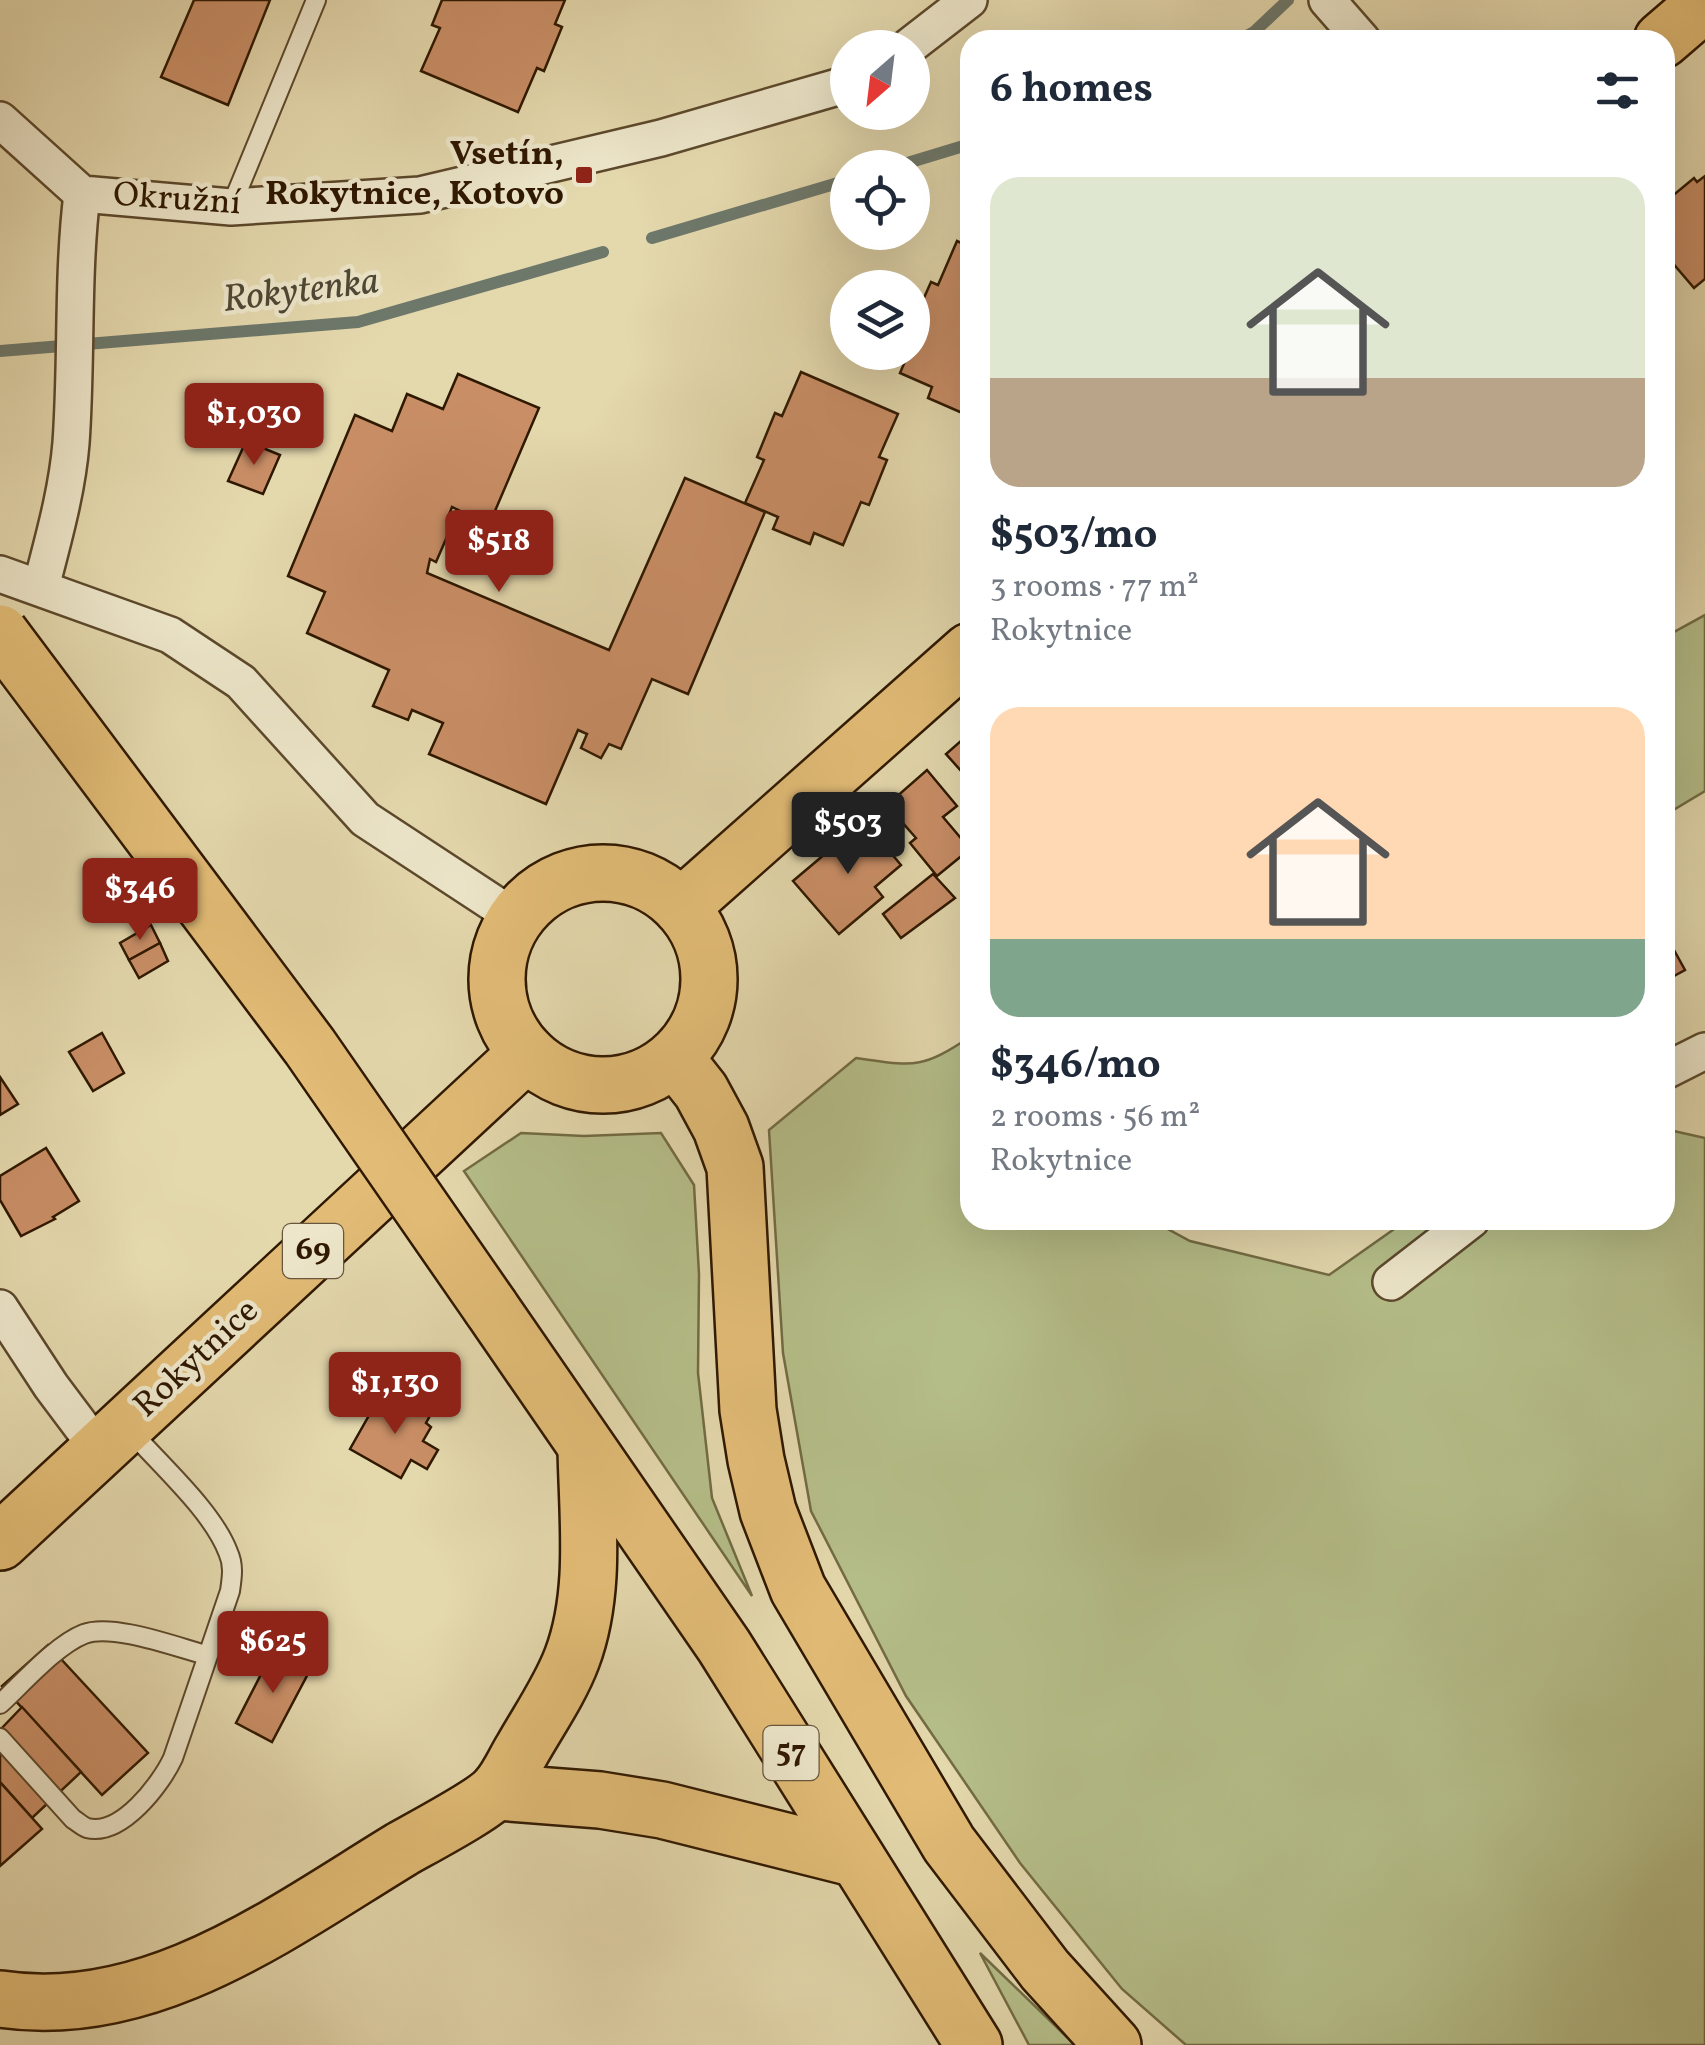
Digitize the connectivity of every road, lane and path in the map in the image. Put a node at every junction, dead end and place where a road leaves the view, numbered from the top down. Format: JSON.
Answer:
{"nodes":[{"id":1,"x":316,"y":0,"type":"edge"},
{"id":2,"x":969,"y":0,"type":"edge"},
{"id":3,"x":1327,"y":0,"type":"edge"},
{"id":4,"x":1705,"y":2,"type":"edge"},
{"id":5,"x":930,"y":30,"type":"edge"},
{"id":6,"x":1353,"y":30,"type":"edge"},
{"id":7,"x":1673,"y":30,"type":"edge"},
{"id":8,"x":830,"y":89,"type":"edge"},
{"id":9,"x":0,"y":120,"type":"edge"},
{"id":10,"x":82,"y":194,"type":"junction"},
{"id":11,"x":232,"y":207,"type":"junction"},
{"id":12,"x":0,"y":574,"type":"edge"},
{"id":13,"x":41,"y":588,"type":"junction"},
{"id":14,"x":0,"y":633,"type":"edge"},
{"id":15,"x":960,"y":659,"type":"edge"},
{"id":16,"x":681,"y":906,"type":"junction"},
{"id":17,"x":516,"y":918,"type":"junction"},
{"id":18,"x":1705,"y":1052,"type":"edge"},
{"id":19,"x":527,"y":1053,"type":"junction"},
{"id":20,"x":675,"y":1058,"type":"junction"},
{"id":21,"x":1675,"y":1066,"type":"edge"},
{"id":22,"x":1458,"y":1230,"type":"edge"},
{"id":23,"x":1392,"y":1282,"type":"dead end"},
{"id":24,"x":0,"y":1308,"type":"edge"},
{"id":25,"x":112,"y":1438,"type":"junction"},
{"id":26,"x":586,"y":1448,"type":"junction"},
{"id":27,"x":0,"y":1542,"type":"edge"},
{"id":28,"x":206,"y":1655,"type":"junction"},
{"id":29,"x":0,"y":1704,"type":"edge"},
{"id":30,"x":0,"y":1738,"type":"edge"},
{"id":31,"x":497,"y":1792,"type":"junction"},
{"id":32,"x":857,"y":1859,"type":"junction"},
{"id":33,"x":0,"y":1999,"type":"edge"},
{"id":34,"x":974,"y":2045,"type":"edge"},
{"id":35,"x":1113,"y":2045,"type":"edge"}],
"edges":[{"from":1,"to":11,"type":"lane"},
{"from":2,"to":5,"type":"street"},
{"from":3,"to":6,"type":"street"},
{"from":4,"to":7,"type":"main road"},
{"from":8,"to":11,"type":"street","name":"Okružní"},
{"from":9,"to":10,"type":"street","name":"Okružní"},
{"from":10,"to":11,"type":"street","name":"Okružní"},
{"from":10,"to":13,"type":"street"},
{"from":12,"to":13,"type":"street"},
{"from":13,"to":17,"type":"street"},
{"from":14,"to":26,"type":"main road","number":"57","bridge":true},
{"from":15,"to":16,"type":"main road"},
{"from":16,"to":17,"type":"main road"},
{"from":16,"to":20,"type":"main road"},
{"from":17,"to":19,"type":"main road"},
{"from":18,"to":21,"type":"street"},
{"from":19,"to":20,"type":"main road"},
{"from":19,"to":25,"type":"main road","name":"Rokytnice","number":"69"},
{"from":20,"to":35,"type":"main road"},
{"from":22,"to":23,"type":"street"},
{"from":24,"to":25,"type":"street"},
{"from":25,"to":27,"type":"main road","name":"Rokytnice","number":"69"},
{"from":25,"to":28,"type":"lane"},
{"from":26,"to":31,"type":"main road"},
{"from":26,"to":32,"type":"main road","number":"57"},
{"from":28,"to":29,"type":"lane"},
{"from":28,"to":30,"type":"lane"},
{"from":31,"to":32,"type":"main road"},
{"from":31,"to":33,"type":"main road"},
{"from":32,"to":34,"type":"main road","number":"57"}]}
